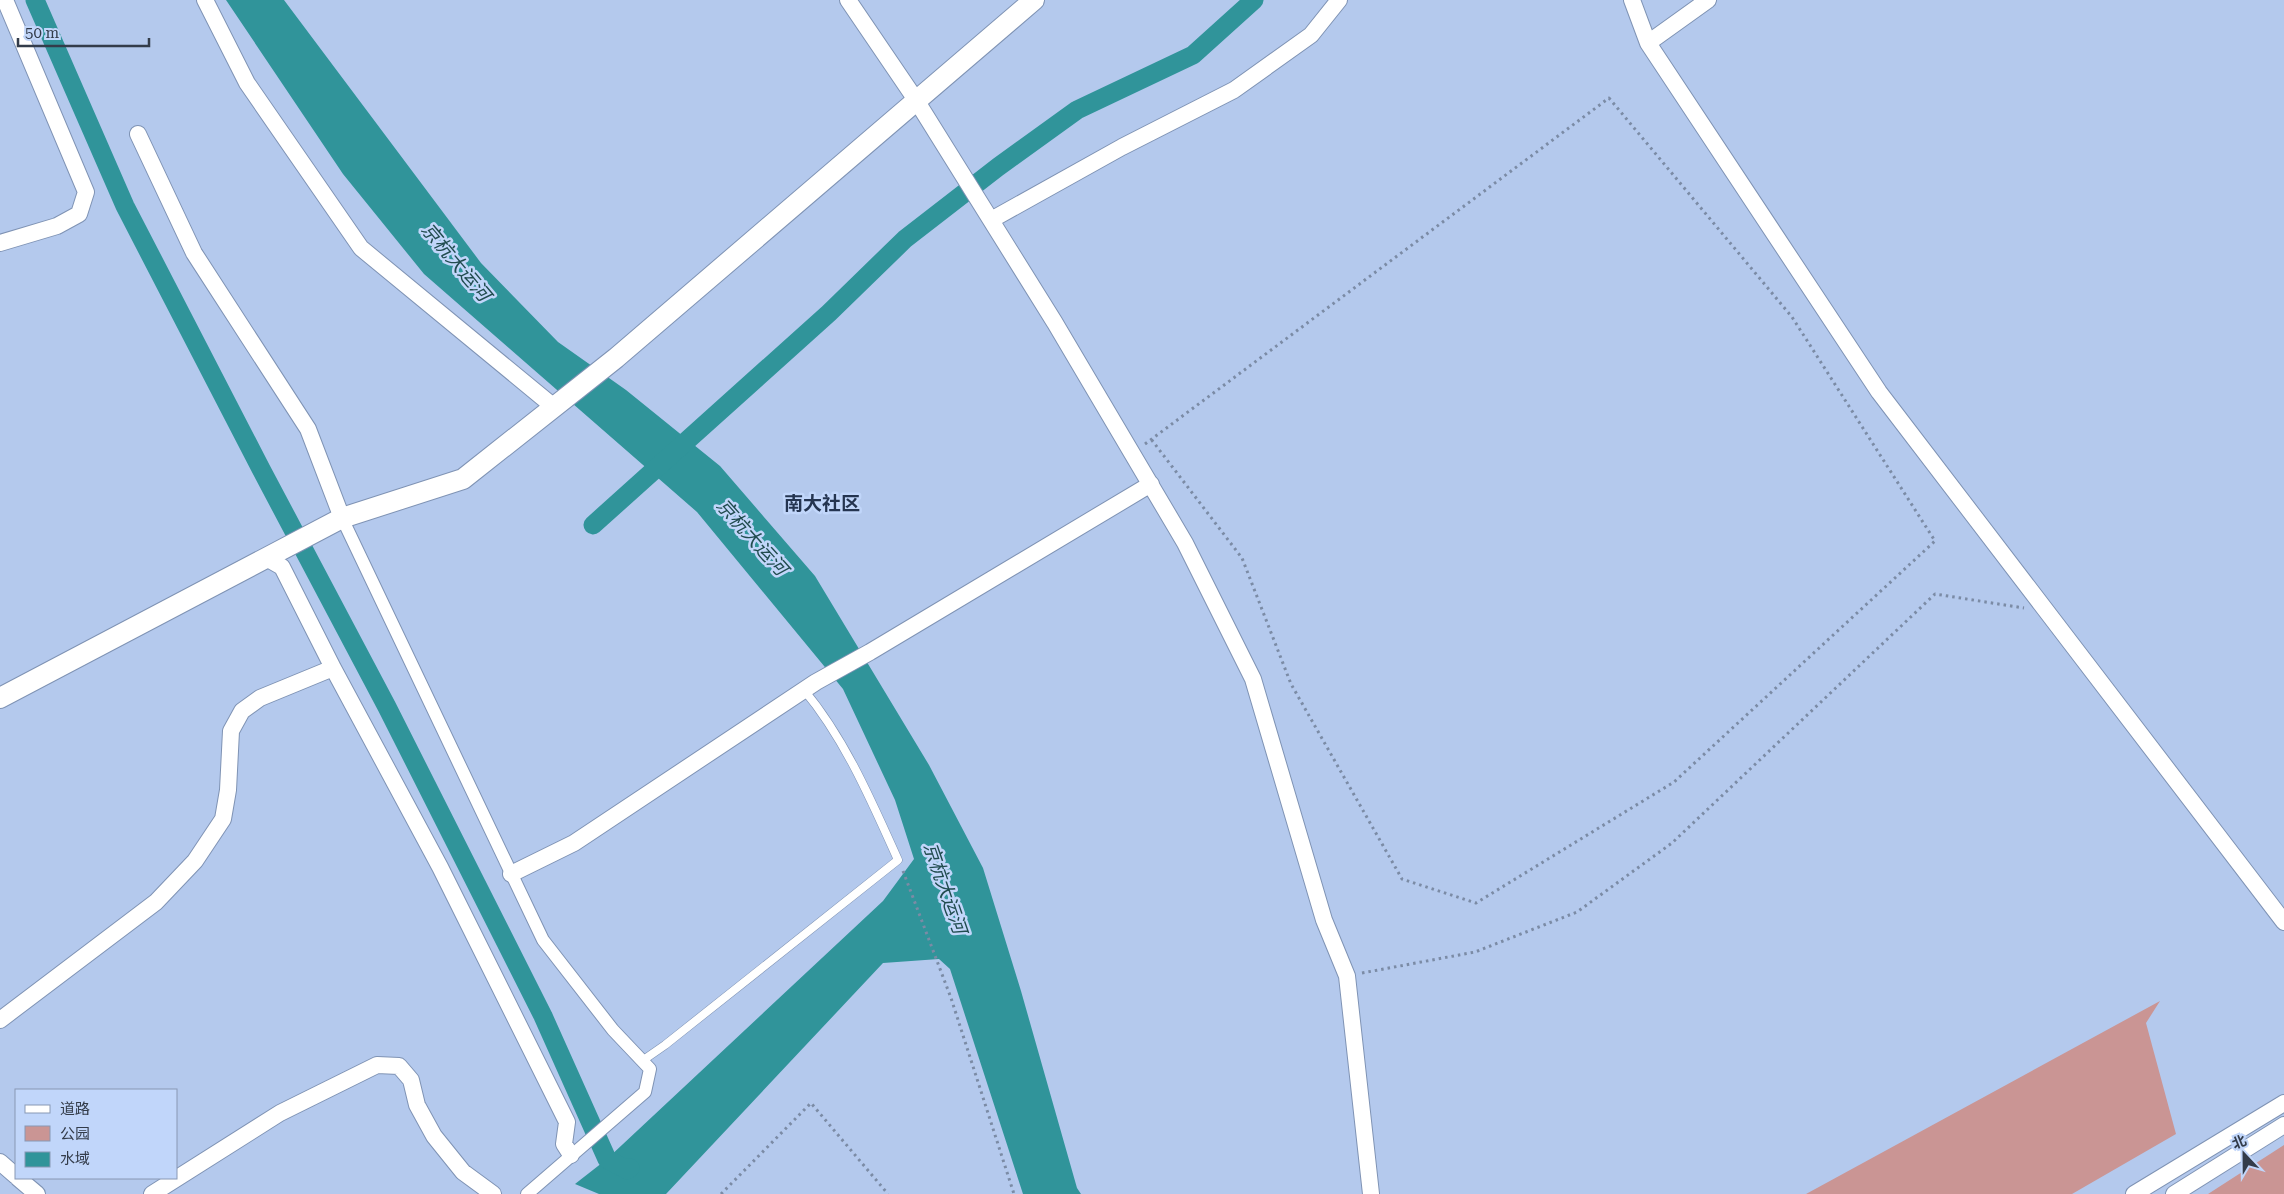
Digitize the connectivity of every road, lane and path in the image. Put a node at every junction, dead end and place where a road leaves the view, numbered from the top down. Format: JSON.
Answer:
{"nodes":[{"id":1,"x":6,"y":0,"type":"edge"},
{"id":2,"x":205,"y":0,"type":"edge"},
{"id":3,"x":848,"y":0,"type":"edge"},
{"id":4,"x":1034,"y":0,"type":"edge"},
{"id":5,"x":1339,"y":0,"type":"edge"},
{"id":6,"x":1632,"y":0,"type":"edge"},
{"id":7,"x":1708,"y":0,"type":"edge"},
{"id":8,"x":1648,"y":43,"type":"junction"},
{"id":9,"x":916,"y":100,"type":"junction"},
{"id":10,"x":138,"y":134,"type":"dead end"},
{"id":11,"x":990,"y":219,"type":"junction"},
{"id":12,"x":0,"y":244,"type":"edge"},
{"id":13,"x":554,"y":407,"type":"junction"},
{"id":14,"x":1151,"y":440,"type":"junction"},
{"id":15,"x":1132,"y":453,"type":"junction"},
{"id":16,"x":1151,"y":484,"type":"junction"},
{"id":17,"x":337,"y":520,"type":"junction"},
{"id":18,"x":271,"y":557,"type":"junction"},
{"id":19,"x":2029,"y":609,"type":"dead end"},
{"id":20,"x":333,"y":668,"type":"junction"},
{"id":21,"x":810,"y":686,"type":"junction"},
{"id":22,"x":0,"y":698,"type":"edge"},
{"id":23,"x":902,"y":868,"type":"dead end"},
{"id":24,"x":511,"y":874,"type":"junction"},
{"id":25,"x":2284,"y":922,"type":"edge"},
{"id":26,"x":1347,"y":976,"type":"junction"},
{"id":27,"x":0,"y":1020,"type":"edge"},
{"id":28,"x":642,"y":1061,"type":"junction"},
{"id":29,"x":2284,"y":1104,"type":"edge"},
{"id":30,"x":2284,"y":1125,"type":"edge"},
{"id":31,"x":571,"y":1155,"type":"junction"},
{"id":32,"x":0,"y":1162,"type":"edge"},
{"id":33,"x":15,"y":1175,"type":"edge"},
{"id":34,"x":178,"y":1178,"type":"edge"},
{"id":35,"x":19,"y":1179,"type":"edge"},
{"id":36,"x":176,"y":1179,"type":"edge"},
{"id":37,"x":37,"y":1194,"type":"edge"},
{"id":38,"x":152,"y":1194,"type":"edge"},
{"id":39,"x":493,"y":1194,"type":"edge"},
{"id":40,"x":527,"y":1194,"type":"edge"},
{"id":41,"x":721,"y":1194,"type":"edge"},
{"id":42,"x":888,"y":1194,"type":"edge"},
{"id":43,"x":1014,"y":1194,"type":"edge"},
{"id":44,"x":1371,"y":1194,"type":"edge"},
{"id":45,"x":2134,"y":1194,"type":"edge"},
{"id":46,"x":2174,"y":1194,"type":"edge"}],
"edges":[{"from":1,"to":12,"type":"street"},
{"from":2,"to":13,"type":"street"},
{"from":3,"to":9,"type":"street"},
{"from":4,"to":9,"type":"street"},
{"from":5,"to":11,"type":"street"},
{"from":6,"to":8,"type":"street"},
{"from":7,"to":8,"type":"street"},
{"from":8,"to":25,"type":"street"},
{"from":9,"to":11,"type":"street"},
{"from":9,"to":13,"type":"street"},
{"from":10,"to":17,"type":"street"},
{"from":11,"to":15,"type":"street"},
{"from":13,"to":17,"type":"street"},
{"from":14,"to":14,"type":"path"},
{"from":14,"to":15,"type":"path"},
{"from":15,"to":16,"type":"street"},
{"from":16,"to":21,"type":"street"},
{"from":16,"to":26,"type":"street"},
{"from":17,"to":18,"type":"street"},
{"from":17,"to":24,"type":"street"},
{"from":18,"to":20,"type":"street"},
{"from":18,"to":22,"type":"street"},
{"from":19,"to":26,"type":"path"},
{"from":20,"to":27,"type":"street"},
{"from":20,"to":31,"type":"street"},
{"from":21,"to":24,"type":"street"},
{"from":21,"to":28,"type":"lane"},
{"from":23,"to":43,"type":"path"},
{"from":24,"to":28,"type":"street"},
{"from":26,"to":44,"type":"street"},
{"from":28,"to":31,"type":"street"},
{"from":29,"to":45,"type":"street"},
{"from":30,"to":46,"type":"street"},
{"from":31,"to":40,"type":"street"},
{"from":32,"to":33,"type":"street"},
{"from":34,"to":39,"type":"street"},
{"from":35,"to":37,"type":"street"},
{"from":36,"to":38,"type":"street"},
{"from":41,"to":42,"type":"path"}]}
